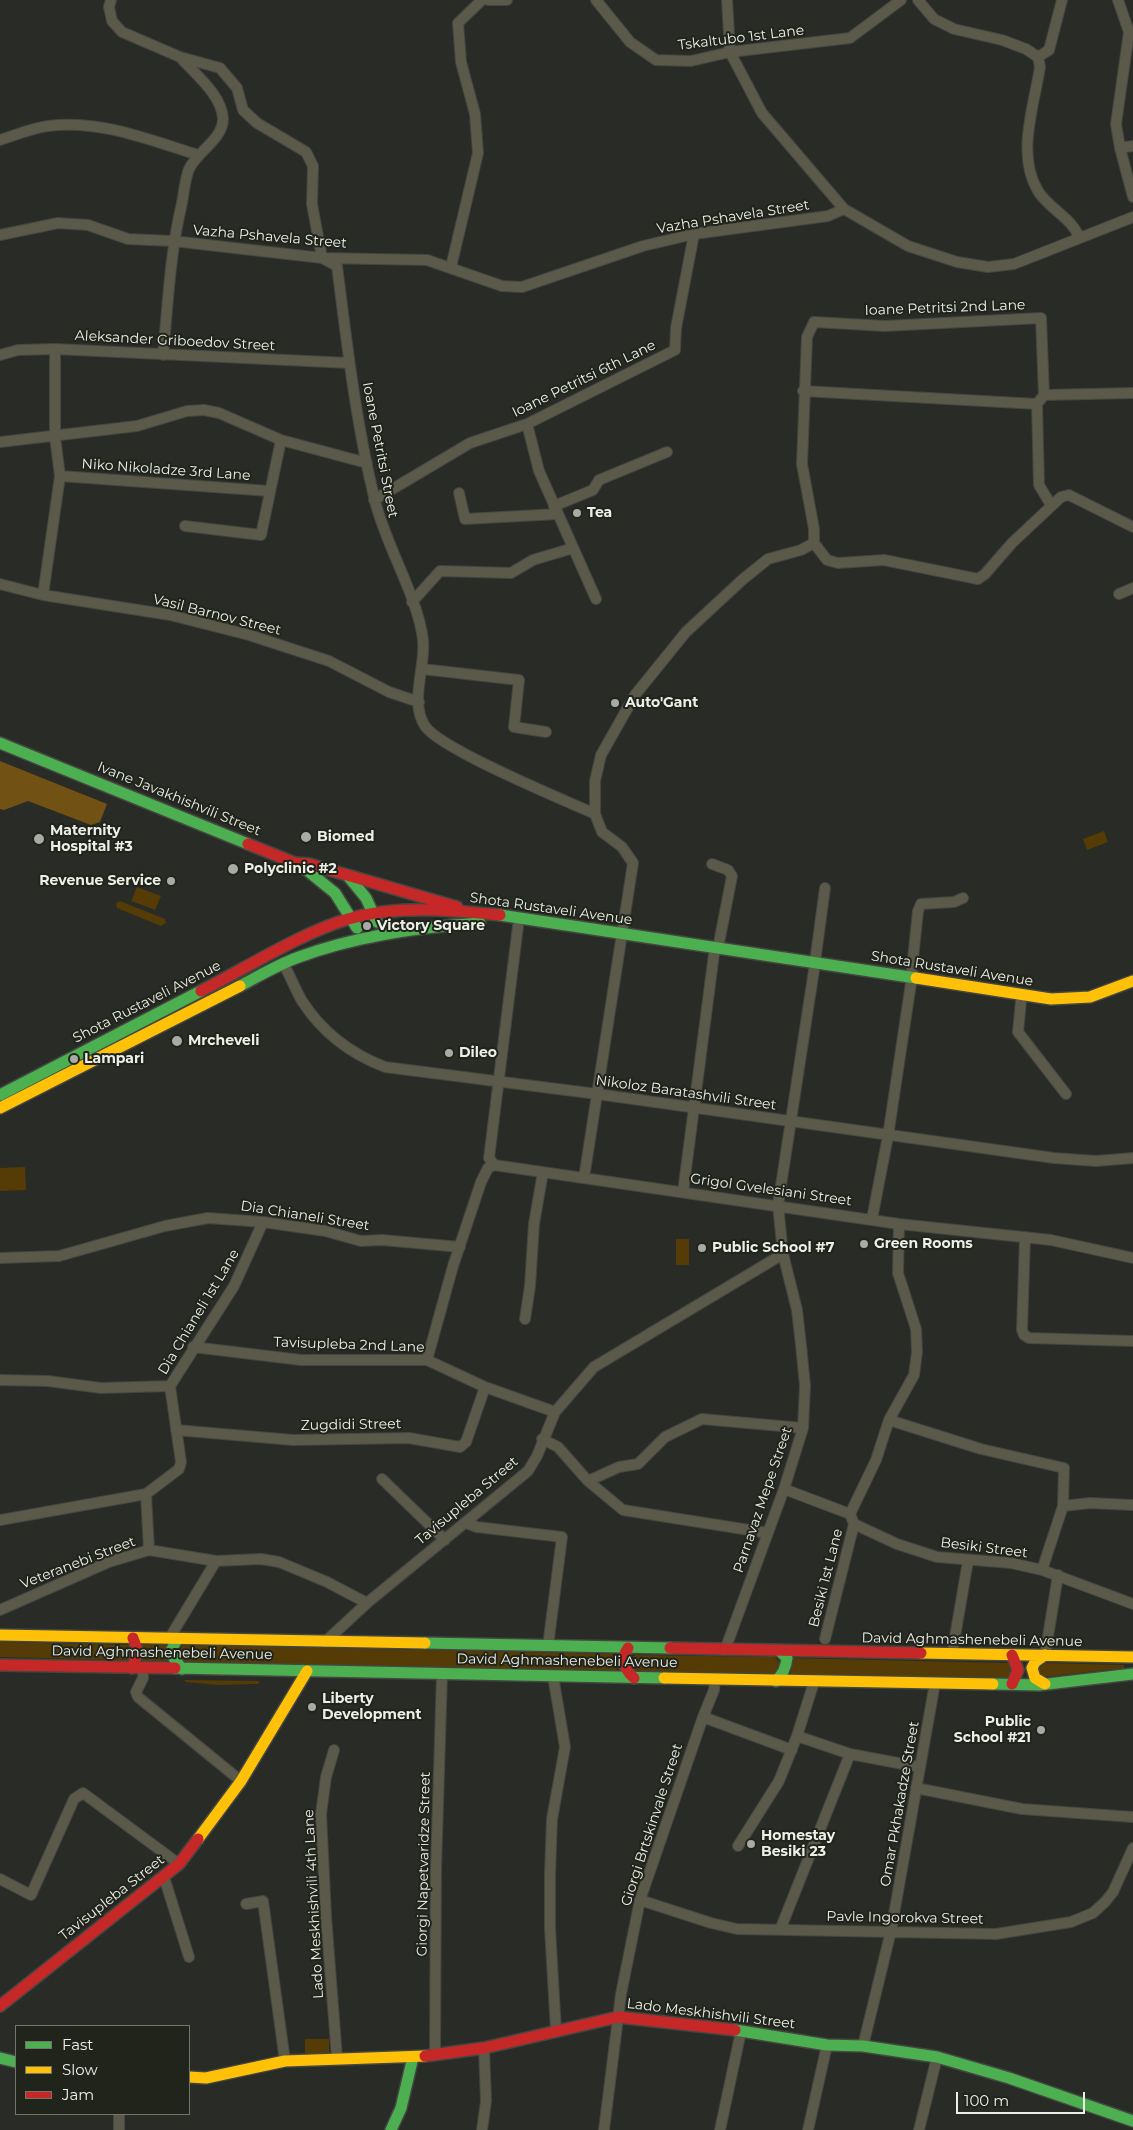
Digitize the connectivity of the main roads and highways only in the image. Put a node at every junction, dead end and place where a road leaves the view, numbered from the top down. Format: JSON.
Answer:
{"nodes":[{"id":1,"x":0,"y":743,"type":"edge"},
{"id":2,"x":296,"y":863,"type":"junction"},
{"id":3,"x":348,"y":876,"type":"junction"},
{"id":4,"x":476,"y":913,"type":"junction"},
{"id":5,"x":374,"y":914,"type":"junction"},
{"id":6,"x":352,"y":918,"type":"junction"},
{"id":7,"x":370,"y":937,"type":"junction"},
{"id":8,"x":621,"y":937,"type":"junction"},
{"id":9,"x":911,"y":981,"type":"junction"},
{"id":10,"x":1133,"y":981,"type":"edge"},
{"id":11,"x":1133,"y":986,"type":"edge"},
{"id":12,"x":0,"y":1095,"type":"edge"},
{"id":13,"x":0,"y":1108,"type":"edge"},
{"id":14,"x":0,"y":1635,"type":"edge"},
{"id":15,"x":133,"y":1638,"type":"junction"},
{"id":16,"x":173,"y":1639,"type":"junction"},
{"id":17,"x":628,"y":1648,"type":"junction"},
{"id":18,"x":781,"y":1652,"type":"junction"},
{"id":19,"x":1012,"y":1655,"type":"junction"},
{"id":20,"x":1045,"y":1655,"type":"junction"},
{"id":21,"x":1133,"y":1657,"type":"edge"},
{"id":22,"x":0,"y":1665,"type":"edge"},
{"id":23,"x":138,"y":1668,"type":"junction"},
{"id":24,"x":182,"y":1669,"type":"junction"},
{"id":25,"x":307,"y":1671,"type":"junction"},
{"id":26,"x":1133,"y":1674,"type":"edge"},
{"id":27,"x":634,"y":1678,"type":"junction"},
{"id":28,"x":776,"y":1681,"type":"junction"},
{"id":29,"x":1012,"y":1684,"type":"junction"},
{"id":30,"x":1045,"y":1684,"type":"junction"},
{"id":31,"x":0,"y":2006,"type":"edge"},
{"id":32,"x":413,"y":2057,"type":"junction"},
{"id":33,"x":0,"y":2058,"type":"edge"},
{"id":34,"x":15,"y":2062,"type":"edge"},
{"id":35,"x":190,"y":2077,"type":"edge"},
{"id":36,"x":1133,"y":2121,"type":"edge"},
{"id":37,"x":1133,"y":2125,"type":"edge"},
{"id":38,"x":391,"y":2130,"type":"edge"},
{"id":39,"x":1132,"y":2130,"type":"edge"}],
"edges":[{"from":1,"to":2,"type":"main road","name":"Ivane Javakhishvili Street"},
{"from":2,"to":3,"type":"main road","name":"Ivane Javakhishvili Street"},
{"from":2,"to":6,"type":"main road"},
{"from":3,"to":4,"type":"main road","name":"Ivane Javakhishvili Street"},
{"from":3,"to":5,"type":"main road"},
{"from":4,"to":5,"type":"main road","name":"Shota Rustaveli Avenue"},
{"from":4,"to":8,"type":"main road","name":"Shota Rustaveli Avenue"},
{"from":5,"to":6,"type":"main road","name":"Shota Rustaveli Avenue"},
{"from":5,"to":7,"type":"main road"},
{"from":6,"to":7,"type":"main road"},
{"from":6,"to":12,"type":"main road","name":"Shota Rustaveli Avenue"},
{"from":7,"to":8,"type":"main road","name":"Shota Rustaveli Avenue"},
{"from":7,"to":13,"type":"main road","name":"Shota Rustaveli Avenue"},
{"from":8,"to":9,"type":"main road","name":"Shota Rustaveli Avenue"},
{"from":9,"to":10,"type":"main road","name":"Shota Rustaveli Avenue"},
{"from":9,"to":11,"type":"main road","name":"Shota Rustaveli Avenue"},
{"from":14,"to":15,"type":"main road","name":"David Aghmashenebeli Avenue"},
{"from":15,"to":16,"type":"main road","name":"David Aghmashenebeli Avenue"},
{"from":15,"to":23,"type":"main road"},
{"from":16,"to":17,"type":"main road","name":"David Aghmashenebeli Avenue"},
{"from":16,"to":24,"type":"main road"},
{"from":17,"to":18,"type":"main road","name":"David Aghmashenebeli Avenue"},
{"from":17,"to":27,"type":"main road"},
{"from":18,"to":19,"type":"main road","name":"David Aghmashenebeli Avenue"},
{"from":18,"to":28,"type":"main road"},
{"from":19,"to":20,"type":"main road","name":"David Aghmashenebeli Avenue"},
{"from":19,"to":29,"type":"main road"},
{"from":20,"to":21,"type":"main road","name":"David Aghmashenebeli Avenue"},
{"from":20,"to":30,"type":"main road"},
{"from":22,"to":23,"type":"main road","name":"David Aghmashenebeli Avenue"},
{"from":23,"to":24,"type":"main road","name":"David Aghmashenebeli Avenue"},
{"from":24,"to":25,"type":"main road","name":"David Aghmashenebeli Avenue"},
{"from":25,"to":27,"type":"main road","name":"David Aghmashenebeli Avenue"},
{"from":25,"to":31,"type":"main road","name":"Tavisupleba Street"},
{"from":26,"to":30,"type":"main road","name":"David Aghmashenebeli Avenue"},
{"from":27,"to":28,"type":"main road","name":"David Aghmashenebeli Avenue"},
{"from":28,"to":29,"type":"main road","name":"David Aghmashenebeli Avenue"},
{"from":29,"to":30,"type":"main road","name":"David Aghmashenebeli Avenue"},
{"from":32,"to":35,"type":"main road","name":"Lado Meskhishvili Street"},
{"from":32,"to":36,"type":"main road","name":"Lado Meskhishvili Street"},
{"from":32,"to":38,"type":"main road"},
{"from":33,"to":34,"type":"main road"},
{"from":37,"to":39,"type":"main road"}]}
